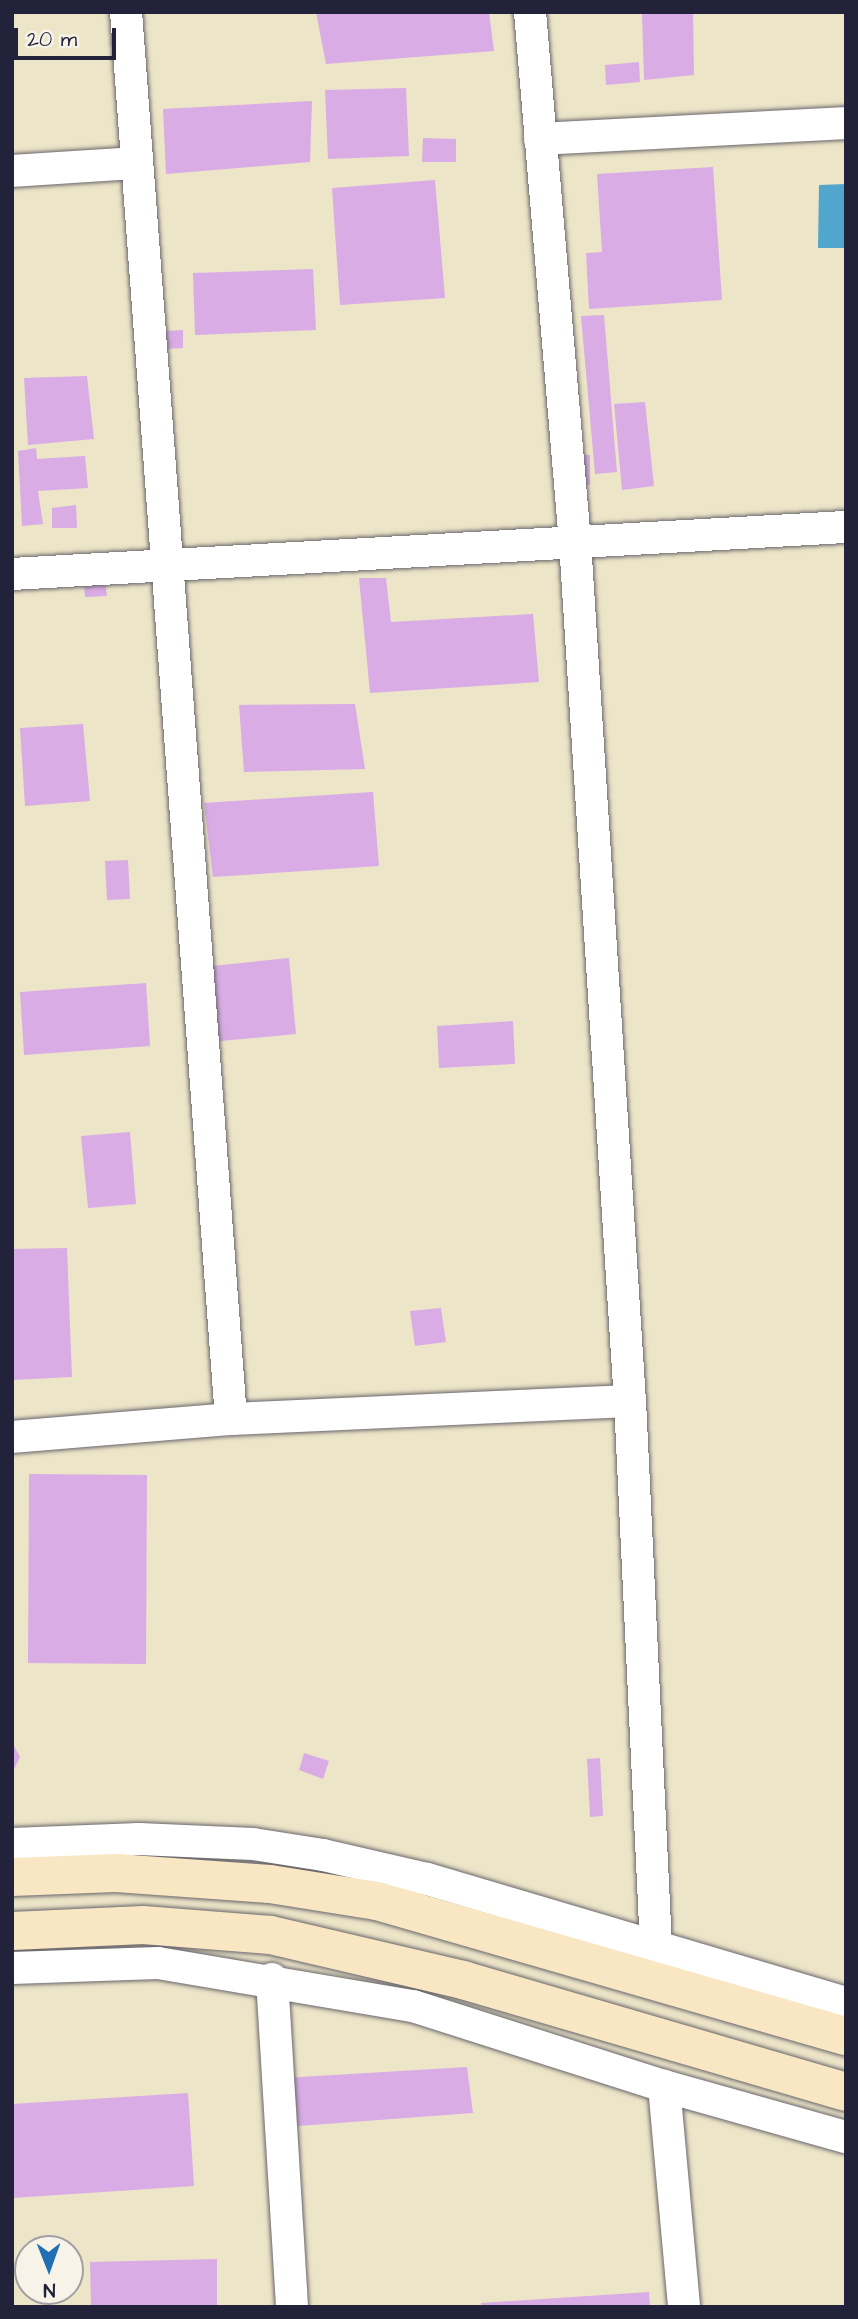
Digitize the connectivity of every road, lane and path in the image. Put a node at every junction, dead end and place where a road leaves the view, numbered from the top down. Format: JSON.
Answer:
{"nodes":[{"id":1,"x":125,"y":12,"type":"edge"},
{"id":2,"x":530,"y":12,"type":"edge"},
{"id":3,"x":846,"y":123,"type":"edge"},
{"id":4,"x":540,"y":139,"type":"junction"},
{"id":5,"x":137,"y":163,"type":"junction"},
{"id":6,"x":12,"y":171,"type":"edge"},
{"id":7,"x":846,"y":527,"type":"edge"},
{"id":8,"x":575,"y":542,"type":"junction"},
{"id":9,"x":167,"y":566,"type":"junction"},
{"id":10,"x":12,"y":574,"type":"edge"},
{"id":11,"x":630,"y":1401,"type":"junction"},
{"id":12,"x":231,"y":1419,"type":"junction"},
{"id":13,"x":12,"y":1437,"type":"edge"},
{"id":14,"x":12,"y":1844,"type":"edge"},
{"id":15,"x":12,"y":1878,"type":"edge"},
{"id":16,"x":12,"y":1931,"type":"edge"},
{"id":17,"x":656,"y":1947,"type":"junction"},
{"id":18,"x":12,"y":1968,"type":"edge"},
{"id":19,"x":272,"y":1979,"type":"junction"},
{"id":20,"x":846,"y":2003,"type":"edge"},
{"id":21,"x":846,"y":2036,"type":"edge"},
{"id":22,"x":664,"y":2086,"type":"junction"},
{"id":23,"x":846,"y":2092,"type":"edge"},
{"id":24,"x":846,"y":2137,"type":"edge"},
{"id":25,"x":292,"y":2307,"type":"edge"},
{"id":26,"x":684,"y":2307,"type":"edge"}],
"edges":[{"from":1,"to":5,"type":"street"},
{"from":2,"to":4,"type":"street"},
{"from":3,"to":4,"type":"street"},
{"from":4,"to":8,"type":"street"},
{"from":5,"to":6,"type":"street"},
{"from":5,"to":9,"type":"street"},
{"from":7,"to":8,"type":"street"},
{"from":8,"to":9,"type":"street"},
{"from":8,"to":11,"type":"street"},
{"from":9,"to":10,"type":"street"},
{"from":9,"to":12,"type":"street"},
{"from":11,"to":12,"type":"street"},
{"from":11,"to":17,"type":"street"},
{"from":12,"to":13,"type":"street"},
{"from":14,"to":17,"type":"street"},
{"from":15,"to":21,"type":"main road"},
{"from":16,"to":23,"type":"main road"},
{"from":17,"to":20,"type":"street"},
{"from":18,"to":19,"type":"street"},
{"from":19,"to":22,"type":"street"},
{"from":19,"to":25,"type":"street"},
{"from":22,"to":24,"type":"street"},
{"from":22,"to":26,"type":"street"}]}
